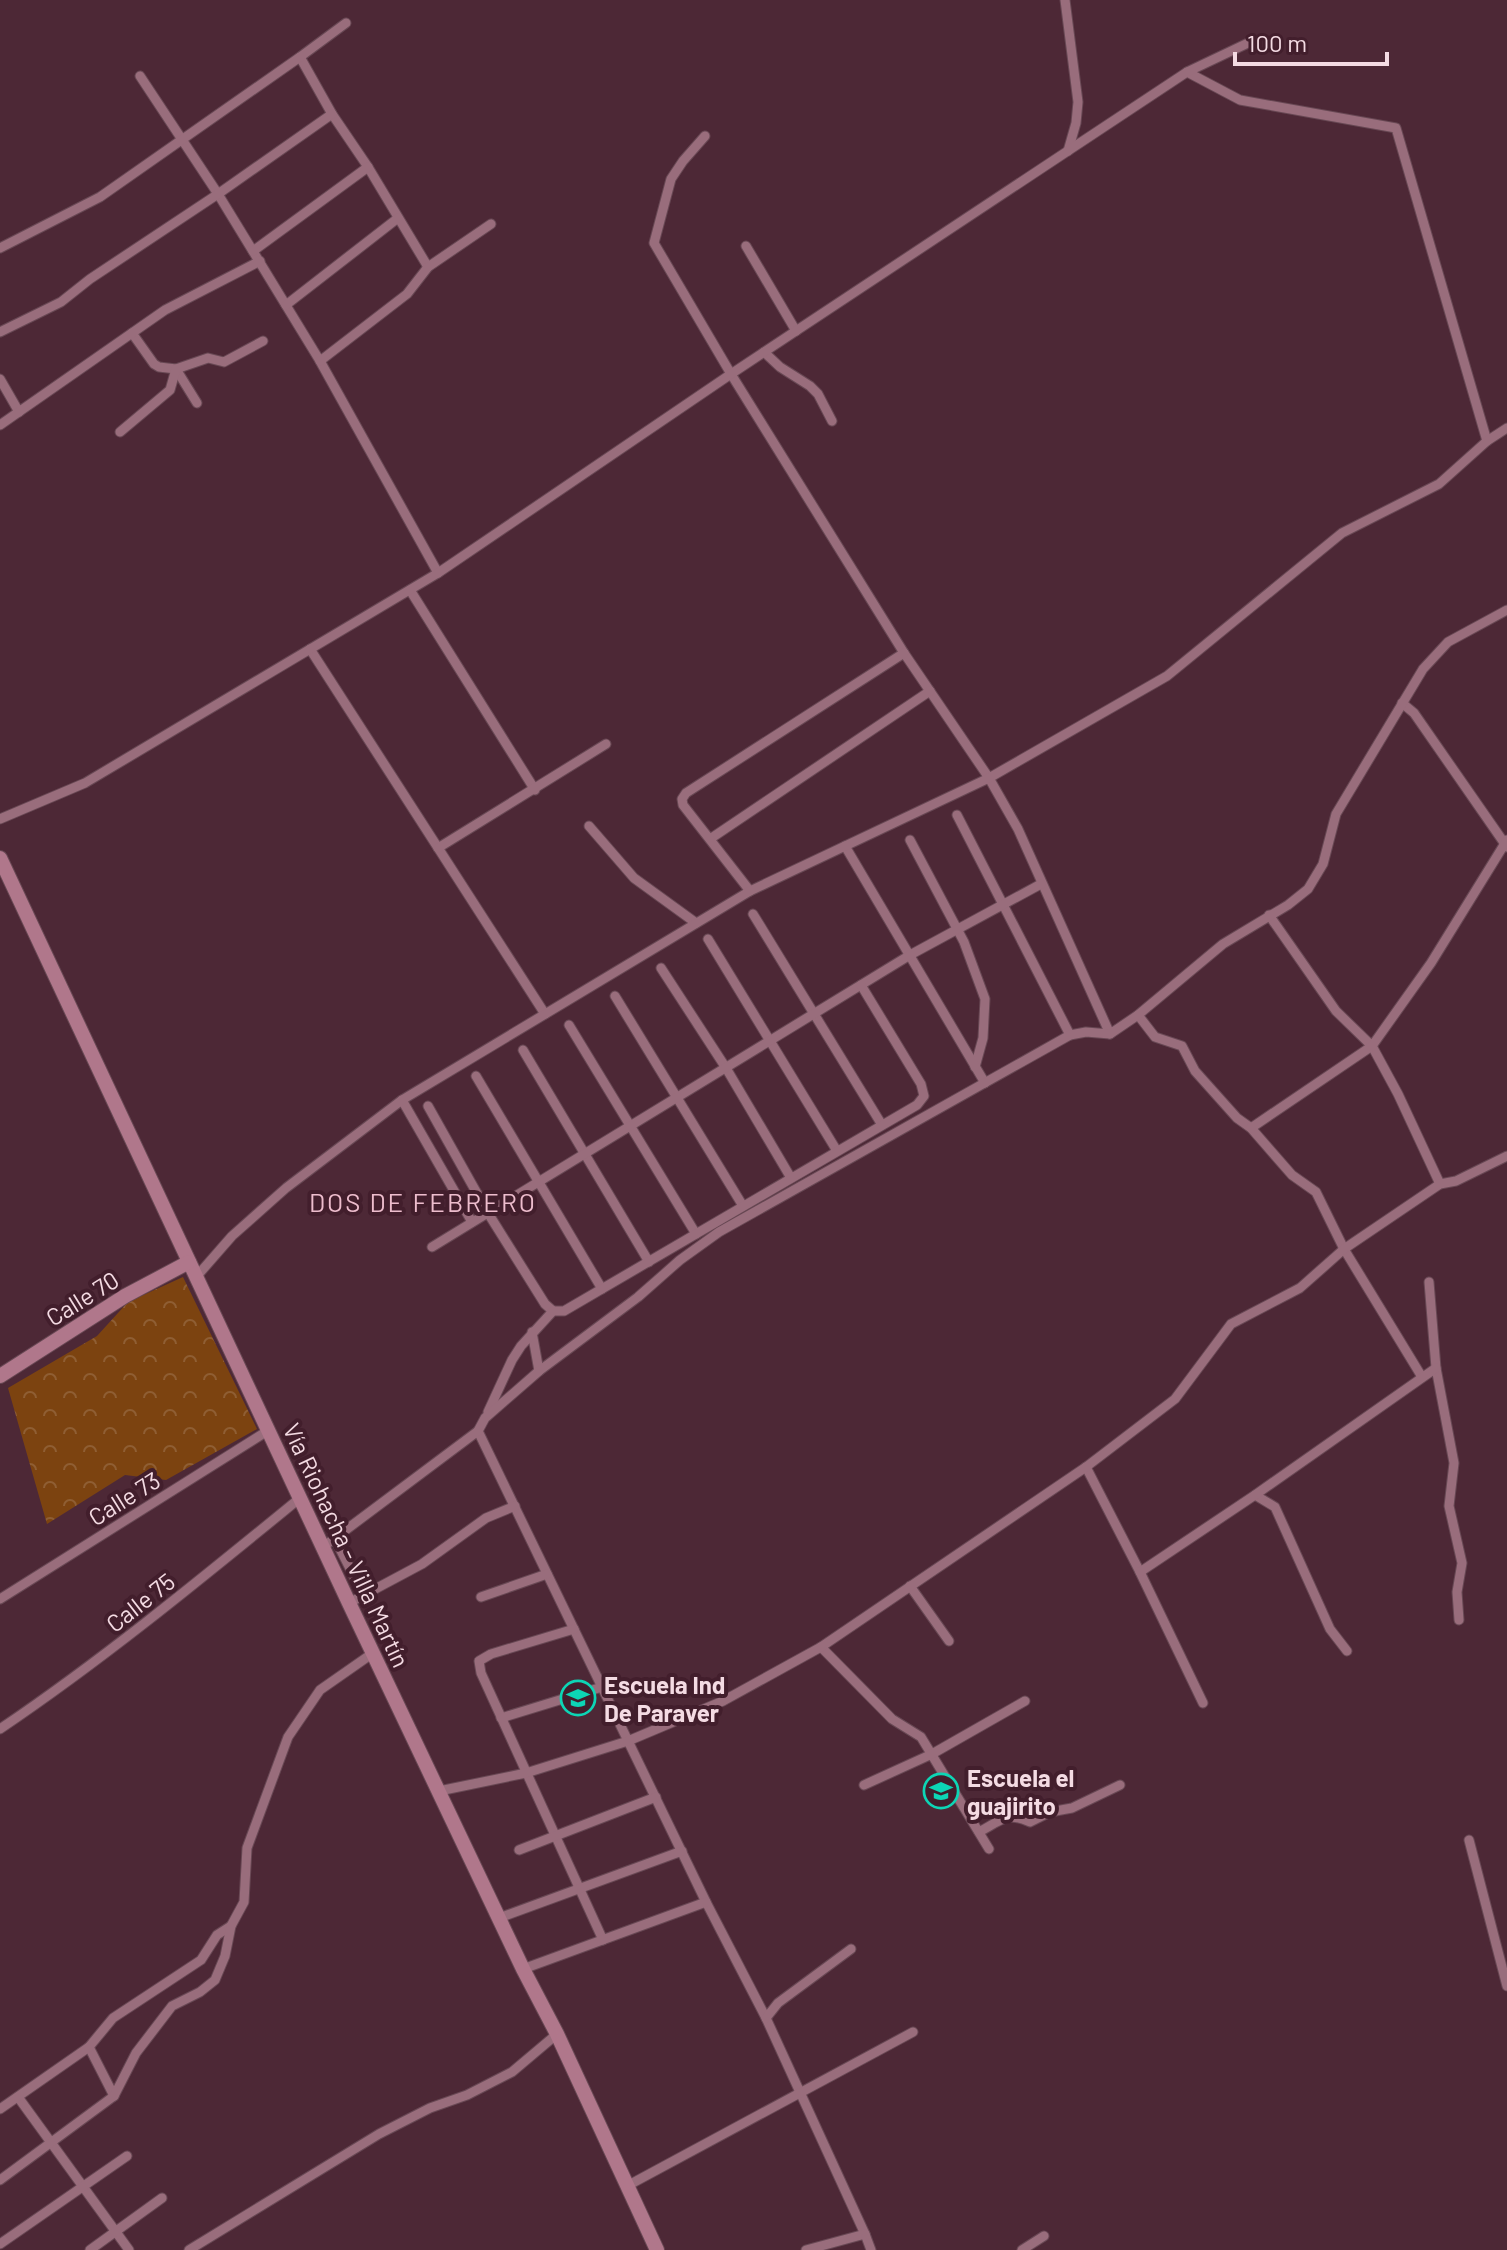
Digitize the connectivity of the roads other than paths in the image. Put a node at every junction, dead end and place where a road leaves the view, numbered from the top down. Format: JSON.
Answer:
{"nodes":[{"id":1,"x":1065,"y":0,"type":"edge"},
{"id":2,"x":346,"y":23,"type":"dead end"},
{"id":3,"x":1248,"y":43,"type":"dead end"},
{"id":4,"x":300,"y":57,"type":"junction"},
{"id":5,"x":1187,"y":72,"type":"junction"},
{"id":6,"x":140,"y":76,"type":"dead end"},
{"id":7,"x":332,"y":114,"type":"junction"},
{"id":8,"x":705,"y":136,"type":"dead end"},
{"id":9,"x":182,"y":141,"type":"junction"},
{"id":10,"x":1068,"y":151,"type":"junction"},
{"id":11,"x":368,"y":167,"type":"junction"},
{"id":12,"x":218,"y":194,"type":"junction"},
{"id":13,"x":398,"y":218,"type":"junction"},
{"id":14,"x":491,"y":224,"type":"dead end"},
{"id":15,"x":746,"y":246,"type":"dead end"},
{"id":16,"x":0,"y":248,"type":"edge"},
{"id":17,"x":253,"y":251,"type":"junction"},
{"id":18,"x":260,"y":261,"type":"junction"},
{"id":19,"x":428,"y":267,"type":"junction"},
{"id":20,"x":286,"y":305,"type":"junction"},
{"id":21,"x":796,"y":331,"type":"junction"},
{"id":22,"x":0,"y":332,"type":"edge"},
{"id":23,"x":132,"y":333,"type":"junction"},
{"id":24,"x":263,"y":341,"type":"dead end"},
{"id":25,"x":764,"y":352,"type":"junction"},
{"id":26,"x":320,"y":361,"type":"junction"},
{"id":27,"x":176,"y":369,"type":"junction"},
{"id":28,"x":731,"y":374,"type":"junction"},
{"id":29,"x":0,"y":379,"type":"edge"},
{"id":30,"x":197,"y":403,"type":"dead end"},
{"id":31,"x":19,"y":412,"type":"junction"},
{"id":32,"x":832,"y":421,"type":"dead end"},
{"id":33,"x":0,"y":425,"type":"edge"},
{"id":34,"x":1507,"y":428,"type":"edge"},
{"id":35,"x":120,"y":432,"type":"dead end"},
{"id":36,"x":1487,"y":441,"type":"junction"},
{"id":37,"x":438,"y":573,"type":"junction"},
{"id":38,"x":410,"y":590,"type":"junction"},
{"id":39,"x":1507,"y":610,"type":"edge"},
{"id":40,"x":310,"y":649,"type":"junction"},
{"id":41,"x":904,"y":653,"type":"junction"},
{"id":42,"x":930,"y":691,"type":"junction"},
{"id":43,"x":1402,"y":703,"type":"junction"},
{"id":44,"x":606,"y":744,"type":"dead end"},
{"id":45,"x":989,"y":778,"type":"junction"},
{"id":46,"x":535,"y":790,"type":"junction"},
{"id":47,"x":957,"y":815,"type":"dead end"},
{"id":48,"x":0,"y":819,"type":"edge"},
{"id":49,"x":589,"y":826,"type":"dead end"},
{"id":50,"x":710,"y":839,"type":"junction"},
{"id":51,"x":910,"y":840,"type":"dead end"},
{"id":52,"x":1506,"y":843,"type":"edge"},
{"id":53,"x":845,"y":846,"type":"junction"},
{"id":54,"x":438,"y":848,"type":"junction"},
{"id":55,"x":0,"y":858,"type":"edge"},
{"id":56,"x":1041,"y":884,"type":"junction"},
{"id":57,"x":750,"y":891,"type":"junction"},
{"id":58,"x":1003,"y":905,"type":"junction"},
{"id":59,"x":753,"y":914,"type":"dead end"},
{"id":60,"x":1269,"y":915,"type":"junction"},
{"id":61,"x":696,"y":923,"type":"junction"},
{"id":62,"x":957,"y":930,"type":"junction"},
{"id":63,"x":708,"y":939,"type":"dead end"},
{"id":64,"x":910,"y":955,"type":"junction"},
{"id":65,"x":661,"y":968,"type":"dead end"},
{"id":66,"x":861,"y":985,"type":"junction"},
{"id":67,"x":615,"y":996,"type":"dead end"},
{"id":68,"x":545,"y":1014,"type":"junction"},
{"id":69,"x":815,"y":1014,"type":"junction"},
{"id":70,"x":1138,"y":1015,"type":"junction"},
{"id":71,"x":569,"y":1025,"type":"dead end"},
{"id":72,"x":1110,"y":1034,"type":"junction"},
{"id":73,"x":1070,"y":1035,"type":"junction"},
{"id":74,"x":770,"y":1041,"type":"junction"},
{"id":75,"x":1372,"y":1046,"type":"junction"},
{"id":76,"x":523,"y":1050,"type":"dead end"},
{"id":77,"x":975,"y":1067,"type":"junction"},
{"id":78,"x":726,"y":1068,"type":"junction"},
{"id":79,"x":476,"y":1076,"type":"dead end"},
{"id":80,"x":985,"y":1083,"type":"junction"},
{"id":81,"x":678,"y":1097,"type":"junction"},
{"id":82,"x":402,"y":1100,"type":"junction"},
{"id":83,"x":428,"y":1106,"type":"dead end"},
{"id":84,"x":631,"y":1125,"type":"junction"},
{"id":85,"x":882,"y":1125,"type":"junction"},
{"id":86,"x":1251,"y":1128,"type":"junction"},
{"id":87,"x":837,"y":1151,"type":"junction"},
{"id":88,"x":584,"y":1154,"type":"junction"},
{"id":89,"x":1507,"y":1156,"type":"edge"},
{"id":90,"x":791,"y":1178,"type":"junction"},
{"id":91,"x":538,"y":1182,"type":"junction"},
{"id":92,"x":1440,"y":1184,"type":"junction"},
{"id":93,"x":743,"y":1206,"type":"junction"},
{"id":94,"x":488,"y":1213,"type":"junction"},
{"id":95,"x":472,"y":1222,"type":"junction"},
{"id":96,"x":696,"y":1234,"type":"junction"},
{"id":97,"x":432,"y":1247,"type":"dead end"},
{"id":98,"x":1344,"y":1249,"type":"junction"},
{"id":99,"x":649,"y":1262,"type":"junction"},
{"id":100,"x":193,"y":1269,"type":"junction"},
{"id":101,"x":1429,"y":1282,"type":"dead end"},
{"id":102,"x":602,"y":1289,"type":"junction"},
{"id":103,"x":553,"y":1311,"type":"junction"},
{"id":104,"x":532,"y":1332,"type":"junction"},
{"id":105,"x":1436,"y":1368,"type":"junction"},
{"id":106,"x":539,"y":1371,"type":"junction"},
{"id":107,"x":0,"y":1376,"type":"edge"},
{"id":108,"x":1422,"y":1377,"type":"junction"},
{"id":109,"x":485,"y":1418,"type":"junction"},
{"id":110,"x":269,"y":1430,"type":"junction"},
{"id":111,"x":478,"y":1431,"type":"junction"},
{"id":112,"x":1086,"y":1467,"type":"junction"},
{"id":113,"x":1255,"y":1495,"type":"junction"},
{"id":114,"x":300,"y":1498,"type":"junction"},
{"id":115,"x":515,"y":1506,"type":"junction"},
{"id":116,"x":329,"y":1543,"type":"junction"},
{"id":117,"x":1140,"y":1572,"type":"junction"},
{"id":118,"x":547,"y":1574,"type":"junction"},
{"id":119,"x":910,"y":1586,"type":"junction"},
{"id":120,"x":364,"y":1596,"type":"junction"},
{"id":121,"x":481,"y":1597,"type":"dead end"},
{"id":122,"x":0,"y":1599,"type":"edge"},
{"id":123,"x":349,"y":1603,"type":"junction"},
{"id":124,"x":1459,"y":1620,"type":"dead end"},
{"id":125,"x":574,"y":1629,"type":"junction"},
{"id":126,"x":949,"y":1641,"type":"dead end"},
{"id":127,"x":821,"y":1647,"type":"junction"},
{"id":128,"x":1347,"y":1651,"type":"dead end"},
{"id":129,"x":373,"y":1653,"type":"junction"},
{"id":130,"x":602,"y":1687,"type":"junction"},
{"id":131,"x":1025,"y":1701,"type":"dead end"},
{"id":132,"x":1203,"y":1703,"type":"dead end"},
{"id":133,"x":501,"y":1718,"type":"junction"},
{"id":134,"x":0,"y":1729,"type":"edge"},
{"id":135,"x":628,"y":1741,"type":"junction"},
{"id":136,"x":932,"y":1754,"type":"junction"},
{"id":137,"x":526,"y":1773,"type":"junction"},
{"id":138,"x":864,"y":1785,"type":"dead end"},
{"id":139,"x":1120,"y":1785,"type":"dead end"},
{"id":140,"x":439,"y":1791,"type":"junction"},
{"id":141,"x":656,"y":1797,"type":"junction"},
{"id":142,"x":979,"y":1832,"type":"junction"},
{"id":143,"x":555,"y":1835,"type":"junction"},
{"id":144,"x":1469,"y":1840,"type":"dead end"},
{"id":145,"x":989,"y":1849,"type":"dead end"},
{"id":146,"x":519,"y":1850,"type":"dead end"},
{"id":147,"x":682,"y":1851,"type":"junction"},
{"id":148,"x":579,"y":1887,"type":"junction"},
{"id":149,"x":706,"y":1902,"type":"junction"},
{"id":150,"x":499,"y":1918,"type":"junction"},
{"id":151,"x":231,"y":1926,"type":"junction"},
{"id":152,"x":603,"y":1940,"type":"junction"},
{"id":153,"x":851,"y":1949,"type":"dead end"},
{"id":154,"x":523,"y":1969,"type":"junction"},
{"id":155,"x":1507,"y":1986,"type":"edge"},
{"id":156,"x":766,"y":2018,"type":"junction"},
{"id":157,"x":913,"y":2032,"type":"dead end"},
{"id":158,"x":557,"y":2034,"type":"junction"},
{"id":159,"x":89,"y":2047,"type":"junction"},
{"id":160,"x":800,"y":2095,"type":"junction"},
{"id":161,"x":114,"y":2096,"type":"junction"},
{"id":162,"x":18,"y":2097,"type":"junction"},
{"id":163,"x":0,"y":2109,"type":"edge"},
{"id":164,"x":52,"y":2142,"type":"junction"},
{"id":165,"x":127,"y":2156,"type":"dead end"},
{"id":166,"x":0,"y":2180,"type":"edge"},
{"id":167,"x":85,"y":2186,"type":"junction"},
{"id":168,"x":627,"y":2186,"type":"junction"},
{"id":169,"x":162,"y":2198,"type":"dead end"},
{"id":170,"x":116,"y":2231,"type":"junction"},
{"id":171,"x":865,"y":2234,"type":"junction"},
{"id":172,"x":1044,"y":2236,"type":"dead end"},
{"id":173,"x":0,"y":2244,"type":"edge"},
{"id":174,"x":196,"y":2248,"type":"edge"},
{"id":175,"x":90,"y":2250,"type":"edge"},
{"id":176,"x":129,"y":2250,"type":"edge"},
{"id":177,"x":657,"y":2250,"type":"edge"},
{"id":178,"x":806,"y":2250,"type":"edge"},
{"id":179,"x":871,"y":2250,"type":"edge"},
{"id":180,"x":1022,"y":2250,"type":"edge"}],
"edges":[{"from":1,"to":10,"type":"street"},
{"from":2,"to":4,"type":"street"},
{"from":3,"to":5,"type":"street"},
{"from":4,"to":7,"type":"street"},
{"from":4,"to":9,"type":"street"},
{"from":5,"to":10,"type":"street"},
{"from":5,"to":36,"type":"street"},
{"from":6,"to":9,"type":"street"},
{"from":7,"to":11,"type":"street"},
{"from":7,"to":12,"type":"street"},
{"from":8,"to":28,"type":"street"},
{"from":9,"to":12,"type":"street"},
{"from":9,"to":16,"type":"street"},
{"from":10,"to":21,"type":"street"},
{"from":11,"to":13,"type":"street"},
{"from":11,"to":17,"type":"street"},
{"from":12,"to":17,"type":"street"},
{"from":12,"to":22,"type":"street"},
{"from":13,"to":19,"type":"street"},
{"from":13,"to":20,"type":"street"},
{"from":14,"to":19,"type":"street"},
{"from":15,"to":21,"type":"street"},
{"from":17,"to":18,"type":"street"},
{"from":18,"to":20,"type":"street"},
{"from":18,"to":23,"type":"street"},
{"from":19,"to":26,"type":"street"},
{"from":20,"to":26,"type":"street"},
{"from":21,"to":25,"type":"street"},
{"from":23,"to":27,"type":"street"},
{"from":23,"to":31,"type":"street"},
{"from":24,"to":27,"type":"street"},
{"from":25,"to":28,"type":"street"},
{"from":25,"to":32,"type":"street"},
{"from":26,"to":37,"type":"street"},
{"from":27,"to":30,"type":"street"},
{"from":27,"to":35,"type":"street"},
{"from":28,"to":37,"type":"street"},
{"from":28,"to":41,"type":"street"},
{"from":29,"to":31,"type":"street"},
{"from":31,"to":33,"type":"street"},
{"from":34,"to":36,"type":"street"},
{"from":36,"to":45,"type":"street"},
{"from":37,"to":38,"type":"street"},
{"from":38,"to":40,"type":"street"},
{"from":38,"to":46,"type":"street"},
{"from":39,"to":43,"type":"street"},
{"from":40,"to":48,"type":"street"},
{"from":40,"to":54,"type":"street"},
{"from":41,"to":42,"type":"street"},
{"from":41,"to":50,"type":"street"},
{"from":42,"to":45,"type":"street"},
{"from":42,"to":50,"type":"street"},
{"from":43,"to":52,"type":"street"},
{"from":43,"to":60,"type":"street"},
{"from":44,"to":46,"type":"street"},
{"from":45,"to":53,"type":"street"},
{"from":45,"to":56,"type":"street"},
{"from":46,"to":54,"type":"street"},
{"from":47,"to":58,"type":"street"},
{"from":49,"to":61,"type":"street"},
{"from":50,"to":57,"type":"street"},
{"from":51,"to":62,"type":"street"},
{"from":52,"to":75,"type":"street"},
{"from":53,"to":57,"type":"street"},
{"from":53,"to":64,"type":"street"},
{"from":54,"to":68,"type":"street"},
{"from":55,"to":100,"type":"main road","name":"Vía Riohacha - Villa Martín"},
{"from":56,"to":58,"type":"street"},
{"from":56,"to":72,"type":"street"},
{"from":57,"to":61,"type":"street"},
{"from":58,"to":62,"type":"street"},
{"from":58,"to":73,"type":"street"},
{"from":59,"to":69,"type":"street"},
{"from":60,"to":70,"type":"street"},
{"from":60,"to":75,"type":"street"},
{"from":61,"to":68,"type":"street"},
{"from":62,"to":64,"type":"street"},
{"from":62,"to":77,"type":"street"},
{"from":63,"to":74,"type":"street"},
{"from":64,"to":66,"type":"street"},
{"from":64,"to":77,"type":"street"},
{"from":65,"to":78,"type":"street"},
{"from":66,"to":69,"type":"street"},
{"from":66,"to":85,"type":"street"},
{"from":67,"to":81,"type":"street"},
{"from":68,"to":82,"type":"street"},
{"from":69,"to":74,"type":"street"},
{"from":69,"to":85,"type":"street"},
{"from":70,"to":72,"type":"street"},
{"from":70,"to":86,"type":"street"},
{"from":71,"to":84,"type":"street"},
{"from":72,"to":73,"type":"street"},
{"from":73,"to":80,"type":"street"},
{"from":74,"to":78,"type":"street"},
{"from":74,"to":87,"type":"street"},
{"from":75,"to":86,"type":"street"},
{"from":75,"to":92,"type":"street"},
{"from":76,"to":88,"type":"street"},
{"from":77,"to":80,"type":"street"},
{"from":78,"to":81,"type":"street"},
{"from":78,"to":90,"type":"street"},
{"from":79,"to":91,"type":"street"},
{"from":80,"to":106,"type":"street"},
{"from":81,"to":84,"type":"street"},
{"from":81,"to":93,"type":"street"},
{"from":82,"to":95,"type":"street"},
{"from":82,"to":100,"type":"street"},
{"from":83,"to":94,"type":"street"},
{"from":84,"to":88,"type":"street"},
{"from":84,"to":96,"type":"street"},
{"from":85,"to":87,"type":"street"},
{"from":86,"to":98,"type":"street"},
{"from":87,"to":90,"type":"street"},
{"from":88,"to":91,"type":"street"},
{"from":88,"to":99,"type":"street"},
{"from":89,"to":92,"type":"street"},
{"from":90,"to":93,"type":"street"},
{"from":91,"to":94,"type":"street"},
{"from":91,"to":102,"type":"street"},
{"from":92,"to":98,"type":"street"},
{"from":93,"to":96,"type":"street"},
{"from":94,"to":95,"type":"street"},
{"from":94,"to":103,"type":"street"},
{"from":95,"to":97,"type":"street"},
{"from":96,"to":99,"type":"street"},
{"from":98,"to":108,"type":"street"},
{"from":98,"to":112,"type":"street"},
{"from":99,"to":102,"type":"street"},
{"from":100,"to":107,"type":"main road","name":"Calle 70"},
{"from":100,"to":110,"type":"main road","name":"Vía Riohacha - Villa Martín"},
{"from":101,"to":105,"type":"street"},
{"from":102,"to":103,"type":"street"},
{"from":103,"to":104,"type":"street"},
{"from":104,"to":106,"type":"street"},
{"from":104,"to":109,"type":"street"},
{"from":105,"to":108,"type":"street"},
{"from":105,"to":124,"type":"street"},
{"from":106,"to":109,"type":"street"},
{"from":108,"to":113,"type":"street"},
{"from":109,"to":111,"type":"street"},
{"from":110,"to":114,"type":"main road","name":"Vía Riohacha - Villa Martín"},
{"from":110,"to":122,"type":"street","name":"Calle 73"},
{"from":111,"to":115,"type":"street"},
{"from":111,"to":116,"type":"street"},
{"from":112,"to":117,"type":"street"},
{"from":112,"to":119,"type":"street"},
{"from":113,"to":117,"type":"street"},
{"from":113,"to":128,"type":"street"},
{"from":114,"to":116,"type":"main road","name":"Vía Riohacha - Villa Martín"},
{"from":114,"to":134,"type":"street","name":"Calle 75"},
{"from":115,"to":118,"type":"street"},
{"from":115,"to":120,"type":"street"},
{"from":116,"to":120,"type":"street"},
{"from":116,"to":123,"type":"main road","name":"Vía Riohacha - Villa Martín"},
{"from":117,"to":132,"type":"street"},
{"from":118,"to":121,"type":"street"},
{"from":118,"to":125,"type":"street"},
{"from":119,"to":126,"type":"street"},
{"from":119,"to":127,"type":"street"},
{"from":120,"to":123,"type":"street"},
{"from":123,"to":129,"type":"main road","name":"Vía Riohacha - Villa Martín"},
{"from":125,"to":130,"type":"street"},
{"from":125,"to":133,"type":"street"},
{"from":127,"to":135,"type":"street"},
{"from":127,"to":136,"type":"street"},
{"from":129,"to":140,"type":"main road","name":"Vía Riohacha - Villa Martín"},
{"from":129,"to":151,"type":"street"},
{"from":130,"to":133,"type":"street"},
{"from":130,"to":135,"type":"street"},
{"from":131,"to":136,"type":"street"},
{"from":133,"to":137,"type":"street"},
{"from":135,"to":137,"type":"street"},
{"from":135,"to":141,"type":"street"},
{"from":136,"to":138,"type":"street"},
{"from":136,"to":142,"type":"street"},
{"from":137,"to":140,"type":"street"},
{"from":137,"to":143,"type":"street"},
{"from":139,"to":142,"type":"street"},
{"from":140,"to":150,"type":"main road","name":"Vía Riohacha - Villa Martín"},
{"from":141,"to":143,"type":"street"},
{"from":141,"to":147,"type":"street"},
{"from":142,"to":145,"type":"street"},
{"from":143,"to":146,"type":"street"},
{"from":143,"to":148,"type":"street"},
{"from":144,"to":155,"type":"street"},
{"from":147,"to":148,"type":"street"},
{"from":147,"to":149,"type":"street"},
{"from":148,"to":150,"type":"street"},
{"from":148,"to":152,"type":"street"},
{"from":149,"to":152,"type":"street"},
{"from":149,"to":156,"type":"street"},
{"from":150,"to":154,"type":"main road","name":"Vía Riohacha - Villa Martín"},
{"from":151,"to":159,"type":"street"},
{"from":151,"to":161,"type":"street"},
{"from":152,"to":154,"type":"street"},
{"from":153,"to":156,"type":"street"},
{"from":154,"to":158,"type":"main road","name":"Vía Riohacha - Villa Martín"},
{"from":156,"to":160,"type":"street"},
{"from":157,"to":160,"type":"street"},
{"from":158,"to":168,"type":"main road","name":"Vía Riohacha - Villa Martín"},
{"from":158,"to":174,"type":"street"},
{"from":159,"to":161,"type":"street"},
{"from":159,"to":162,"type":"street"},
{"from":160,"to":168,"type":"street"},
{"from":160,"to":171,"type":"street"},
{"from":161,"to":164,"type":"street"},
{"from":162,"to":163,"type":"street"},
{"from":162,"to":164,"type":"street"},
{"from":164,"to":166,"type":"street"},
{"from":164,"to":167,"type":"street"},
{"from":165,"to":167,"type":"street"},
{"from":167,"to":170,"type":"street"},
{"from":167,"to":173,"type":"street"},
{"from":168,"to":177,"type":"main road","name":"Vía Riohacha - Villa Martín"},
{"from":169,"to":170,"type":"street"},
{"from":170,"to":175,"type":"street"},
{"from":170,"to":176,"type":"street"},
{"from":171,"to":178,"type":"street"},
{"from":171,"to":179,"type":"street"},
{"from":172,"to":180,"type":"street"}]}
